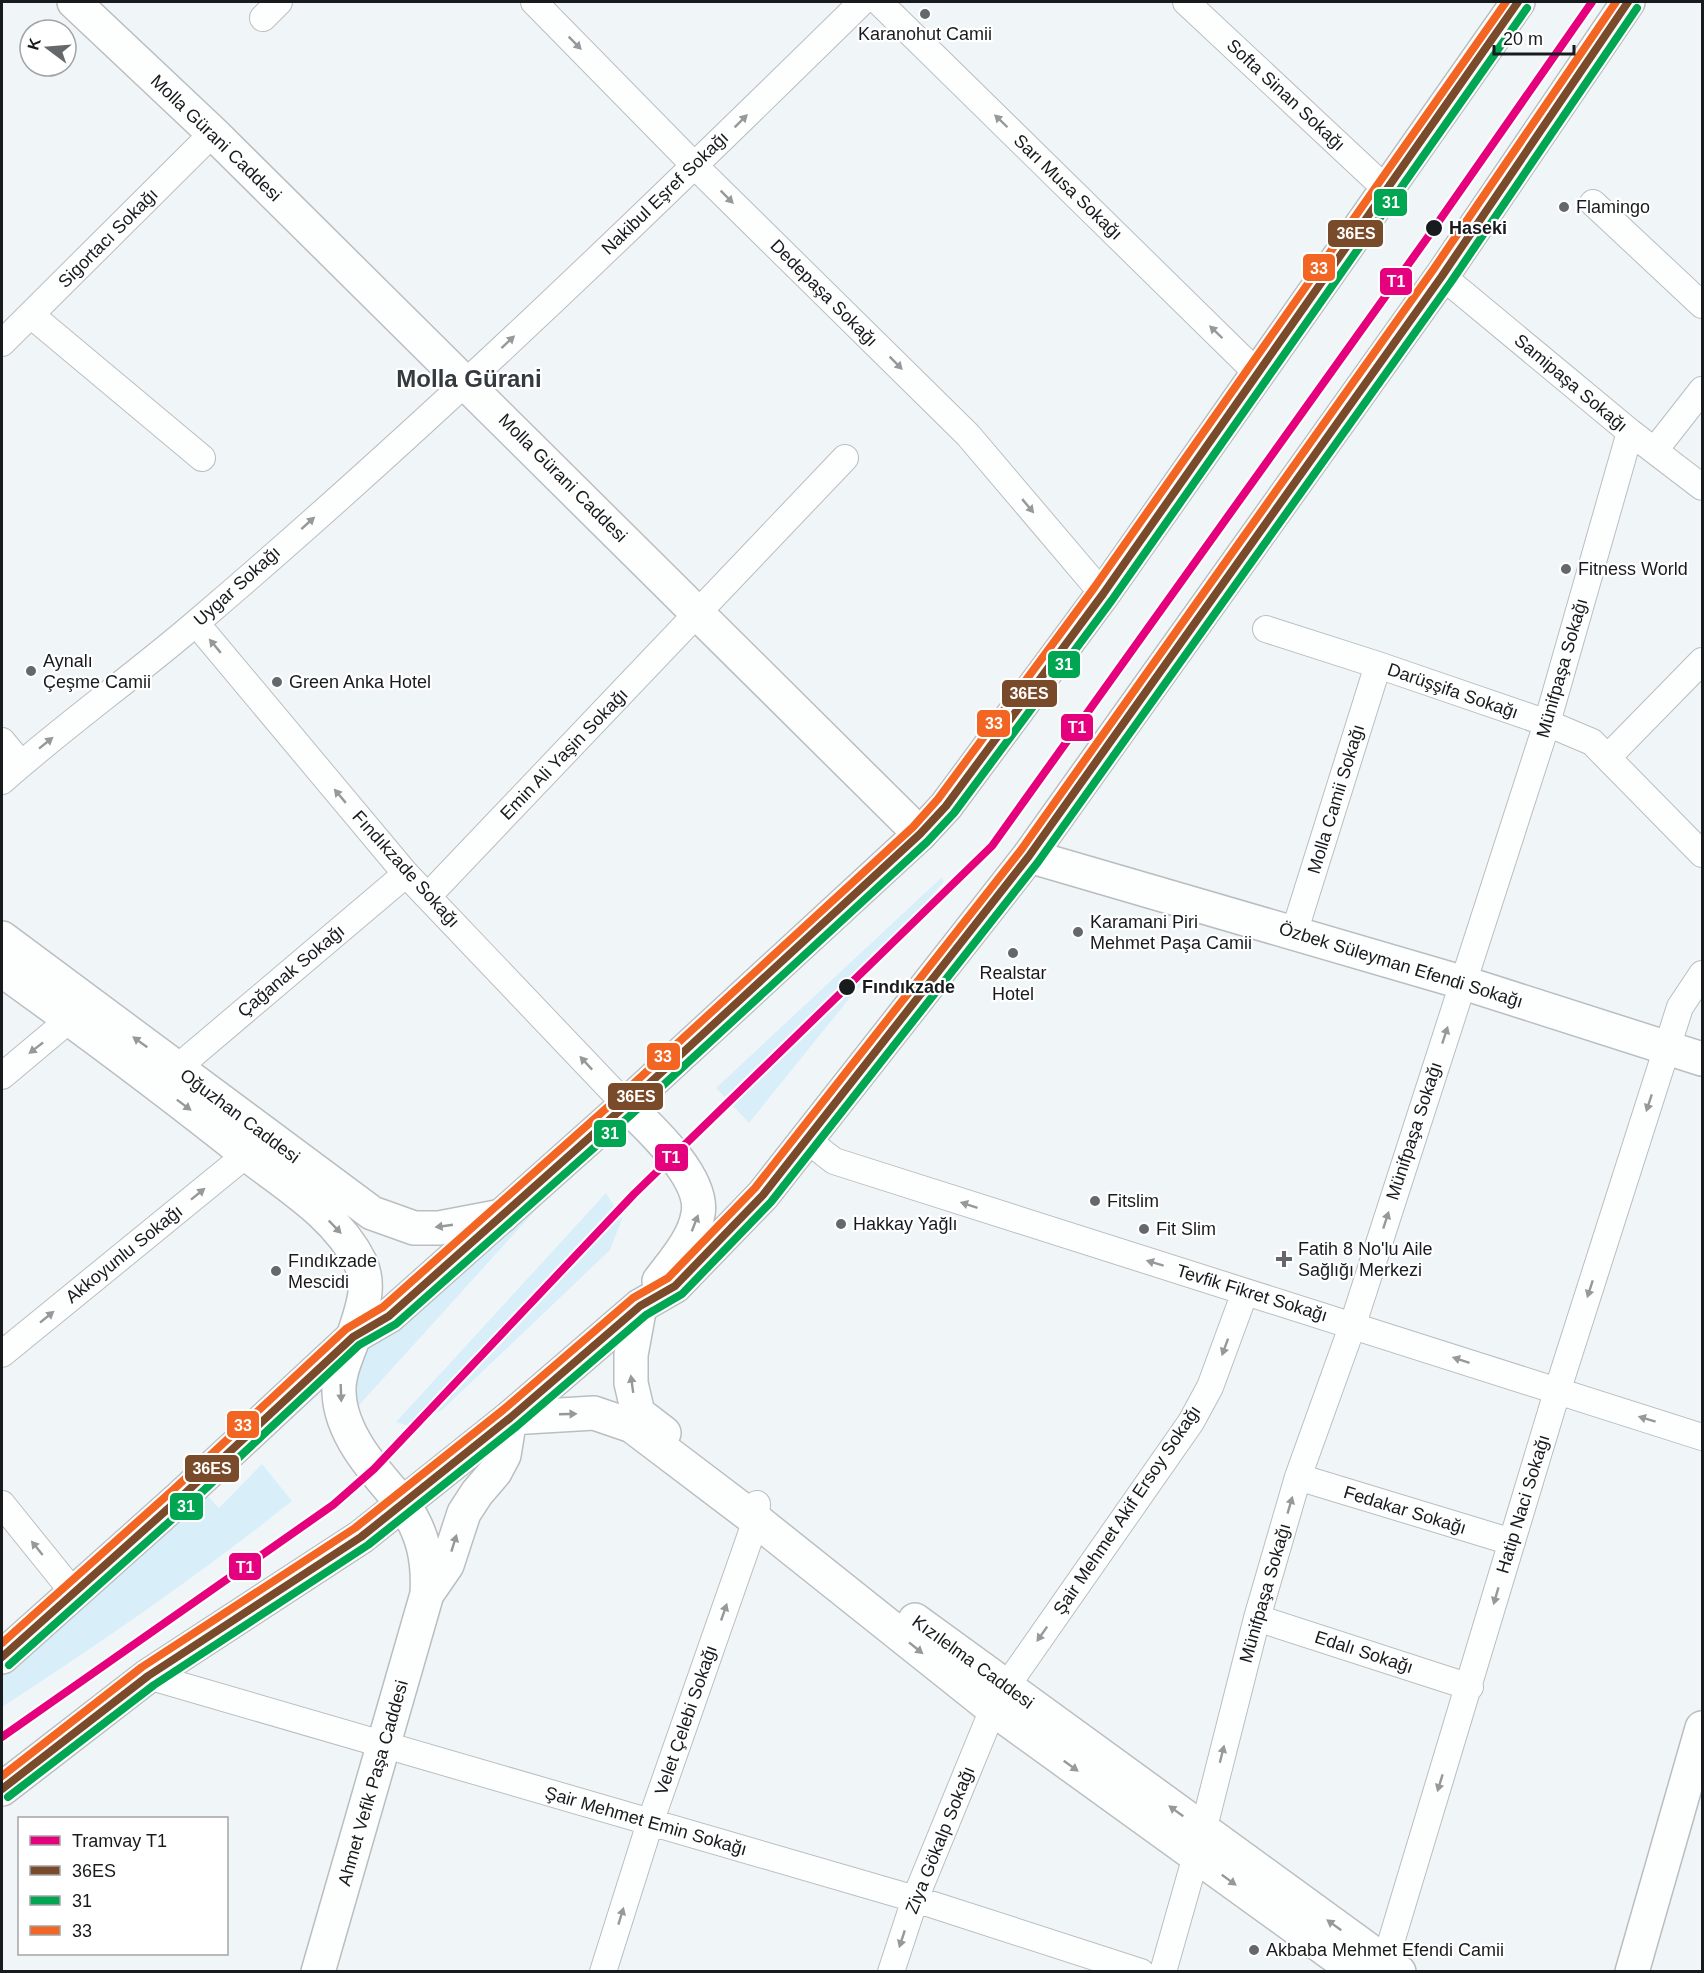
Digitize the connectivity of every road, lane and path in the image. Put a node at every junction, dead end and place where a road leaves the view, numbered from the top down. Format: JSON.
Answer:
{"nodes":[{"id":1,"x":74,"y":2,"type":"edge"},
{"id":2,"x":534,"y":2,"type":"edge"},
{"id":3,"x":862,"y":2,"type":"edge"},
{"id":4,"x":879,"y":2,"type":"edge"},
{"id":5,"x":1186,"y":2,"type":"edge"},
{"id":6,"x":1518,"y":2,"type":"edge"},
{"id":7,"x":1628,"y":2,"type":"edge"},
{"id":8,"x":213,"y":133,"type":"junction"},
{"id":9,"x":695,"y":166,"type":"junction"},
{"id":10,"x":1386,"y":189,"type":"junction"},
{"id":11,"x":1593,"y":203,"type":"dead end"},
{"id":12,"x":1442,"y":276,"type":"junction"},
{"id":13,"x":1702,"y":305,"type":"edge"},
{"id":14,"x":31,"y":315,"type":"junction"},
{"id":15,"x":2,"y":343,"type":"edge"},
{"id":16,"x":1257,"y":373,"type":"junction"},
{"id":17,"x":466,"y":382,"type":"junction"},
{"id":18,"x":1702,"y":390,"type":"edge"},
{"id":19,"x":1630,"y":432,"type":"junction"},
{"id":20,"x":1655,"y":450,"type":"junction"},
{"id":21,"x":202,"y":458,"type":"dead end"},
{"id":22,"x":845,"y":458,"type":"dead end"},
{"id":23,"x":1702,"y":488,"type":"edge"},
{"id":24,"x":1103,"y":594,"type":"junction"},
{"id":25,"x":700,"y":613,"type":"junction"},
{"id":26,"x":196,"y":623,"type":"junction"},
{"id":27,"x":1266,"y":629,"type":"dead end"},
{"id":28,"x":1702,"y":661,"type":"edge"},
{"id":29,"x":1378,"y":665,"type":"junction"},
{"id":30,"x":1546,"y":723,"type":"junction"},
{"id":31,"x":2,"y":741,"type":"edge"},
{"id":32,"x":1609,"y":756,"type":"junction"},
{"id":33,"x":21,"y":764,"type":"junction"},
{"id":34,"x":2,"y":781,"type":"edge"},
{"id":35,"x":920,"y":834,"type":"junction"},
{"id":36,"x":1702,"y":854,"type":"edge"},
{"id":37,"x":1029,"y":856,"type":"junction"},
{"id":38,"x":406,"y":874,"type":"junction"},
{"id":39,"x":429,"y":895,"type":"junction"},
{"id":40,"x":1294,"y":933,"type":"junction"},
{"id":41,"x":2,"y":938,"type":"edge"},
{"id":42,"x":2,"y":970,"type":"edge"},
{"id":43,"x":1702,"y":974,"type":"edge"},
{"id":44,"x":1461,"y":982,"type":"junction"},
{"id":45,"x":78,"y":1010,"type":"junction"},
{"id":46,"x":1667,"y":1048,"type":"junction"},
{"id":47,"x":1702,"y":1059,"type":"edge"},
{"id":48,"x":177,"y":1068,"type":"junction"},
{"id":49,"x":2,"y":1076,"type":"edge"},
{"id":50,"x":626,"y":1105,"type":"junction"},
{"id":51,"x":807,"y":1140,"type":"junction"},
{"id":52,"x":247,"y":1154,"type":"junction"},
{"id":53,"x":502,"y":1216,"type":"junction"},
{"id":54,"x":1245,"y":1292,"type":"junction"},
{"id":55,"x":640,"y":1306,"type":"junction"},
{"id":56,"x":1353,"y":1324,"type":"junction"},
{"id":57,"x":353,"y":1337,"type":"junction"},
{"id":58,"x":2,"y":1354,"type":"edge"},
{"id":59,"x":1557,"y":1392,"type":"junction"},
{"id":60,"x":510,"y":1418,"type":"junction"},
{"id":61,"x":1702,"y":1437,"type":"edge"},
{"id":62,"x":1298,"y":1477,"type":"junction"},
{"id":63,"x":2,"y":1504,"type":"edge"},
{"id":64,"x":403,"y":1504,"type":"junction"},
{"id":65,"x":756,"y":1512,"type":"junction"},
{"id":66,"x":1512,"y":1542,"type":"junction"},
{"id":67,"x":73,"y":1592,"type":"junction"},
{"id":68,"x":427,"y":1594,"type":"junction"},
{"id":69,"x":1257,"y":1618,"type":"junction"},
{"id":70,"x":2,"y":1657,"type":"edge"},
{"id":71,"x":148,"y":1676,"type":"junction"},
{"id":72,"x":1470,"y":1687,"type":"junction"},
{"id":73,"x":999,"y":1698,"type":"junction"},
{"id":74,"x":1702,"y":1728,"type":"edge"},
{"id":75,"x":385,"y":1744,"type":"junction"},
{"id":76,"x":2,"y":1789,"type":"edge"},
{"id":77,"x":650,"y":1823,"type":"junction"},
{"id":78,"x":1199,"y":1843,"type":"junction"},
{"id":79,"x":915,"y":1899,"type":"junction"},
{"id":80,"x":1380,"y":1968,"type":"edge"},
{"id":81,"x":318,"y":1971,"type":"edge"},
{"id":82,"x":603,"y":1971,"type":"edge"},
{"id":83,"x":891,"y":1971,"type":"edge"},
{"id":84,"x":1141,"y":1971,"type":"edge"},
{"id":85,"x":1163,"y":1971,"type":"edge"},
{"id":86,"x":1632,"y":1971,"type":"edge"}],
"edges":[{"from":1,"to":8,"type":"main road","name":"Molla Gürani Caddesi"},
{"from":2,"to":9,"type":"street","name":"Dedepaşa Sokağı","one_way":true},
{"from":9,"to":3,"type":"street","name":"Nakibul Eşref Sokağı","one_way":true},
{"from":16,"to":4,"type":"street","name":"Sarı Musa Sokağı","one_way":true},
{"from":5,"to":10,"type":"street","name":"Softa Sinan Sokağı"},
{"from":6,"to":10,"type":"main road"},
{"from":7,"to":12,"type":"main road"},
{"from":8,"to":14,"type":"street","name":"Sigortacı Sokağı"},
{"from":8,"to":17,"type":"main road","name":"Molla Gürani Caddesi"},
{"from":17,"to":9,"type":"street","name":"Nakibul Eşref Sokağı","one_way":true},
{"from":9,"to":24,"type":"street","name":"Dedepaşa Sokağı","one_way":true},
{"from":10,"to":16,"type":"main road"},
{"from":11,"to":13,"type":"street"},
{"from":12,"to":19,"type":"street","name":"Samipaşa Sokağı"},
{"from":12,"to":37,"type":"main road"},
{"from":14,"to":15,"type":"street","name":"Sigortacı Sokağı"},
{"from":14,"to":21,"type":"street"},
{"from":16,"to":24,"type":"main road"},
{"from":17,"to":25,"type":"main road","name":"Molla Gürani Caddesi"},
{"from":26,"to":17,"type":"street","name":"Uygar Sokağı","one_way":true},
{"from":18,"to":20,"type":"street"},
{"from":19,"to":20,"type":"street","name":"Samipaşa Sokağı"},
{"from":19,"to":30,"type":"street","name":"Münifpaşa Sokağı"},
{"from":20,"to":23,"type":"street","name":"Samipaşa Sokağı"},
{"from":22,"to":25,"type":"street","name":"Emin Ali Yaşin Sokağı"},
{"from":24,"to":35,"type":"main road"},
{"from":25,"to":35,"type":"main road","name":"Molla Gürani Caddesi"},
{"from":25,"to":39,"type":"street","name":"Emin Ali Yaşin Sokağı"},
{"from":33,"to":26,"type":"street","name":"Uygar Sokağı","one_way":true},
{"from":38,"to":26,"type":"street","name":"Fındıkzade Sokağı","one_way":true},
{"from":27,"to":29,"type":"street","name":"Darüşşifa Sokağı"},
{"from":28,"to":32,"type":"street"},
{"from":29,"to":30,"type":"street","name":"Darüşşifa Sokağı"},
{"from":29,"to":40,"type":"street","name":"Molla Camii Sokağı"},
{"from":30,"to":32,"type":"street","name":"Darüşşifa Sokağı"},
{"from":30,"to":44,"type":"street","name":"Münifpaşa Sokağı"},
{"from":31,"to":33,"type":"street"},
{"from":32,"to":36,"type":"street","name":"Darüşşifa Sokağı"},
{"from":33,"to":34,"type":"street","name":"Uygar Sokağı"},
{"from":35,"to":50,"type":"main road"},
{"from":37,"to":40,"type":"main road","name":"Özbek Süleyman Efendi Sokağı"},
{"from":37,"to":51,"type":"main road"},
{"from":38,"to":39,"type":"street","name":"Fındıkzade Sokağı"},
{"from":38,"to":48,"type":"street","name":"Çağanak Sokağı"},
{"from":50,"to":39,"type":"street","name":"Fındıkzade Sokağı","one_way":true},
{"from":40,"to":44,"type":"main road","name":"Özbek Süleyman Efendi Sokağı"},
{"from":41,"to":45,"type":"main road","name":"Oğuzhan Caddesi"},
{"from":42,"to":45,"type":"main road","name":"Oğuzhan Caddesi"},
{"from":43,"to":46,"type":"street","name":"Hatip Naci Sokağı"},
{"from":44,"to":46,"type":"main road","name":"Özbek Süleyman Efendi Sokağı"},
{"from":56,"to":44,"type":"street","name":"Münifpaşa Sokağı","one_way":true},
{"from":48,"to":45,"type":"main road","name":"Oğuzhan Caddesi","one_way":true},
{"from":45,"to":49,"type":"street","one_way":true},
{"from":45,"to":52,"type":"main road","name":"Oğuzhan Caddesi","one_way":true},
{"from":46,"to":47,"type":"main road","name":"Özbek Süleyman Efendi Sokağı"},
{"from":46,"to":59,"type":"street","name":"Hatip Naci Sokağı","one_way":true},
{"from":53,"to":48,"type":"main road","name":"Oğuzhan Caddesi","one_way":true},
{"from":50,"to":53,"type":"main road"},
{"from":55,"to":50,"type":"main road","one_way":true},
{"from":54,"to":51,"type":"street","name":"Tevfik Fikret Sokağı","one_way":true},
{"from":51,"to":55,"type":"main road"},
{"from":52,"to":57,"type":"main road","name":"Oğuzhan Caddesi","one_way":true},
{"from":58,"to":52,"type":"street","name":"Akkoyunlu Sokağı","one_way":true},
{"from":53,"to":57,"type":"main road"},
{"from":54,"to":56,"type":"street","name":"Tevfik Fikret Sokağı"},
{"from":54,"to":73,"type":"street","name":"Şair Mehmet Akif Ersoy Sokağı","one_way":true},
{"from":55,"to":60,"type":"main road"},
{"from":65,"to":55,"type":"main road","name":"Kızılelma Caddesi","one_way":true},
{"from":59,"to":56,"type":"street","name":"Tevfik Fikret Sokağı","one_way":true},
{"from":56,"to":62,"type":"street","name":"Münifpaşa Sokağı"},
{"from":57,"to":64,"type":"main road","name":"Oğuzhan Caddesi","one_way":true},
{"from":57,"to":67,"type":"main road"},
{"from":61,"to":59,"type":"street","name":"Tevfik Fikret Sokağı","one_way":true},
{"from":59,"to":66,"type":"street","name":"Hatip Naci Sokağı"},
{"from":60,"to":64,"type":"main road"},
{"from":60,"to":65,"type":"main road","name":"Kızılelma Caddesi","one_way":true},
{"from":68,"to":60,"type":"main road","one_way":true},
{"from":62,"to":66,"type":"street","name":"Fedakar Sokağı"},
{"from":69,"to":62,"type":"street","name":"Münifpaşa Sokağı","one_way":true},
{"from":67,"to":63,"type":"street","one_way":true},
{"from":64,"to":68,"type":"main road","name":"Oğuzhan Caddesi"},
{"from":64,"to":71,"type":"main road"},
{"from":65,"to":73,"type":"main road","name":"Kızılelma Caddesi"},
{"from":77,"to":65,"type":"street","name":"Velet Çelebi Sokağı","one_way":true},
{"from":66,"to":72,"type":"street","name":"Hatip Naci Sokağı","one_way":true},
{"from":67,"to":70,"type":"main road"},
{"from":68,"to":75,"type":"main road","name":"Ahmet Vefik Paşa Caddesi"},
{"from":69,"to":72,"type":"street","name":"Edalı Sokağı"},
{"from":78,"to":69,"type":"street","name":"Münifpaşa Sokağı","one_way":true},
{"from":71,"to":75,"type":"street","name":"Şair Mehmet Emin Sokağı"},
{"from":71,"to":76,"type":"main road"},
{"from":72,"to":80,"type":"street","name":"Hatip Naci Sokağı","one_way":true},
{"from":73,"to":78,"type":"main road","name":"Kızılelma Caddesi"},
{"from":73,"to":79,"type":"street","name":"Ziya Gökalp Sokağı"},
{"from":74,"to":86,"type":"main road"},
{"from":75,"to":77,"type":"street","name":"Şair Mehmet Emin Sokağı"},
{"from":75,"to":81,"type":"main road","name":"Ahmet Vefik Paşa Caddesi"},
{"from":77,"to":79,"type":"street","name":"Şair Mehmet Emin Sokağı"},
{"from":82,"to":77,"type":"street","name":"Velet Çelebi Sokağı","one_way":true},
{"from":78,"to":80,"type":"main road","name":"Kızılelma Caddesi"},
{"from":78,"to":85,"type":"street","name":"Münifpaşa Sokağı"},
{"from":79,"to":83,"type":"street","name":"Ziya Gökalp Sokağı","one_way":true},
{"from":79,"to":84,"type":"street","name":"Şair Mehmet Emin Sokağı"}]}
